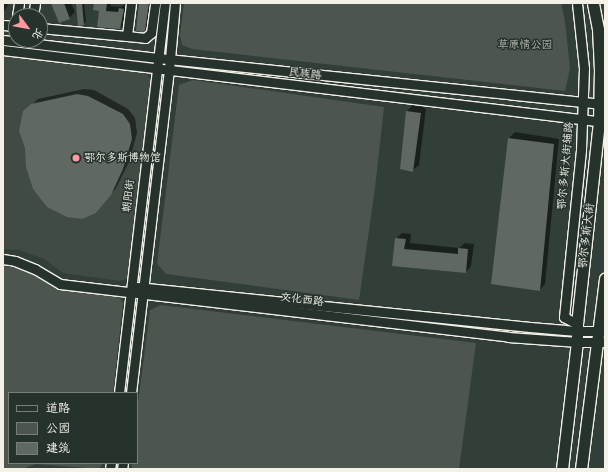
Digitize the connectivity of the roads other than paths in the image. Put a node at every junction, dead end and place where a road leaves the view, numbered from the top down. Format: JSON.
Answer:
{"nodes":[{"id":1,"x":131,"y":3,"type":"edge"},
{"id":2,"x":155,"y":3,"type":"edge"},
{"id":3,"x":165,"y":3,"type":"edge"},
{"id":4,"x":175,"y":3,"type":"edge"},
{"id":5,"x":577,"y":3,"type":"edge"},
{"id":6,"x":593,"y":3,"type":"edge"},
{"id":7,"x":48,"y":29,"type":"edge"},
{"id":8,"x":127,"y":36,"type":"junction"},
{"id":9,"x":48,"y":44,"type":"edge"},
{"id":10,"x":3,"y":50,"type":"edge"},
{"id":11,"x":158,"y":58,"type":"junction"},
{"id":12,"x":169,"y":59,"type":"junction"},
{"id":13,"x":157,"y":69,"type":"junction"},
{"id":14,"x":169,"y":70,"type":"junction"},
{"id":15,"x":583,"y":101,"type":"junction"},
{"id":16,"x":602,"y":104,"type":"edge"},
{"id":17,"x":583,"y":119,"type":"junction"},
{"id":18,"x":602,"y":122,"type":"edge"},
{"id":19,"x":3,"y":256,"type":"edge"},
{"id":20,"x":3,"y":259,"type":"edge"},
{"id":21,"x":605,"y":279,"type":"edge"},
{"id":22,"x":130,"y":289,"type":"junction"},
{"id":23,"x":143,"y":291,"type":"junction"},
{"id":24,"x":577,"y":332,"type":"junction"},
{"id":25,"x":602,"y":334,"type":"edge"},
{"id":26,"x":119,"y":392,"type":"edge"},
{"id":27,"x":131,"y":392,"type":"edge"},
{"id":28,"x":562,"y":469,"type":"edge"},
{"id":29,"x":581,"y":469,"type":"edge"}],
"edges":[{"from":1,"to":8,"type":"street"},
{"from":2,"to":8,"type":"street"},
{"from":3,"to":11,"type":"street","name":"朝阳街"},
{"from":4,"to":12,"type":"street"},
{"from":5,"to":15,"type":"street","name":"鄂尔多斯大街辅路"},
{"from":6,"to":16,"type":"main road","name":"鄂尔多斯大街"},
{"from":7,"to":8,"type":"street"},
{"from":9,"to":11,"type":"street","name":"民族路"},
{"from":10,"to":13,"type":"street","name":"民族路"},
{"from":11,"to":12,"type":"street","name":"民族路"},
{"from":11,"to":13,"type":"street","name":"朝阳街"},
{"from":12,"to":14,"type":"street"},
{"from":12,"to":15,"type":"street","name":"民族路"},
{"from":13,"to":14,"type":"street","name":"民族路"},
{"from":13,"to":22,"type":"street","name":"朝阳街"},
{"from":14,"to":17,"type":"street","name":"民族路"},
{"from":14,"to":23,"type":"street"},
{"from":15,"to":16,"type":"street","name":"民族路"},
{"from":15,"to":17,"type":"street","name":"鄂尔多斯大街辅路"},
{"from":16,"to":18,"type":"main road","name":"鄂尔多斯大街"},
{"from":17,"to":18,"type":"street","name":"民族路"},
{"from":17,"to":24,"type":"street","name":"鄂尔多斯大街辅路"},
{"from":18,"to":24,"type":"main road","name":"鄂尔多斯大街"},
{"from":19,"to":22,"type":"street","name":"文化西路"},
{"from":20,"to":22,"type":"street","name":"文化西路"},
{"from":21,"to":25,"type":"main road"},
{"from":22,"to":23,"type":"street","name":"文化西路"},
{"from":22,"to":26,"type":"street","name":"朝阳街"},
{"from":23,"to":24,"type":"street","name":"文化西路"},
{"from":23,"to":27,"type":"street"},
{"from":24,"to":25,"type":"street","name":"文化西路"},
{"from":24,"to":28,"type":"main road","name":"鄂尔多斯大街"},
{"from":25,"to":29,"type":"main road"}]}
